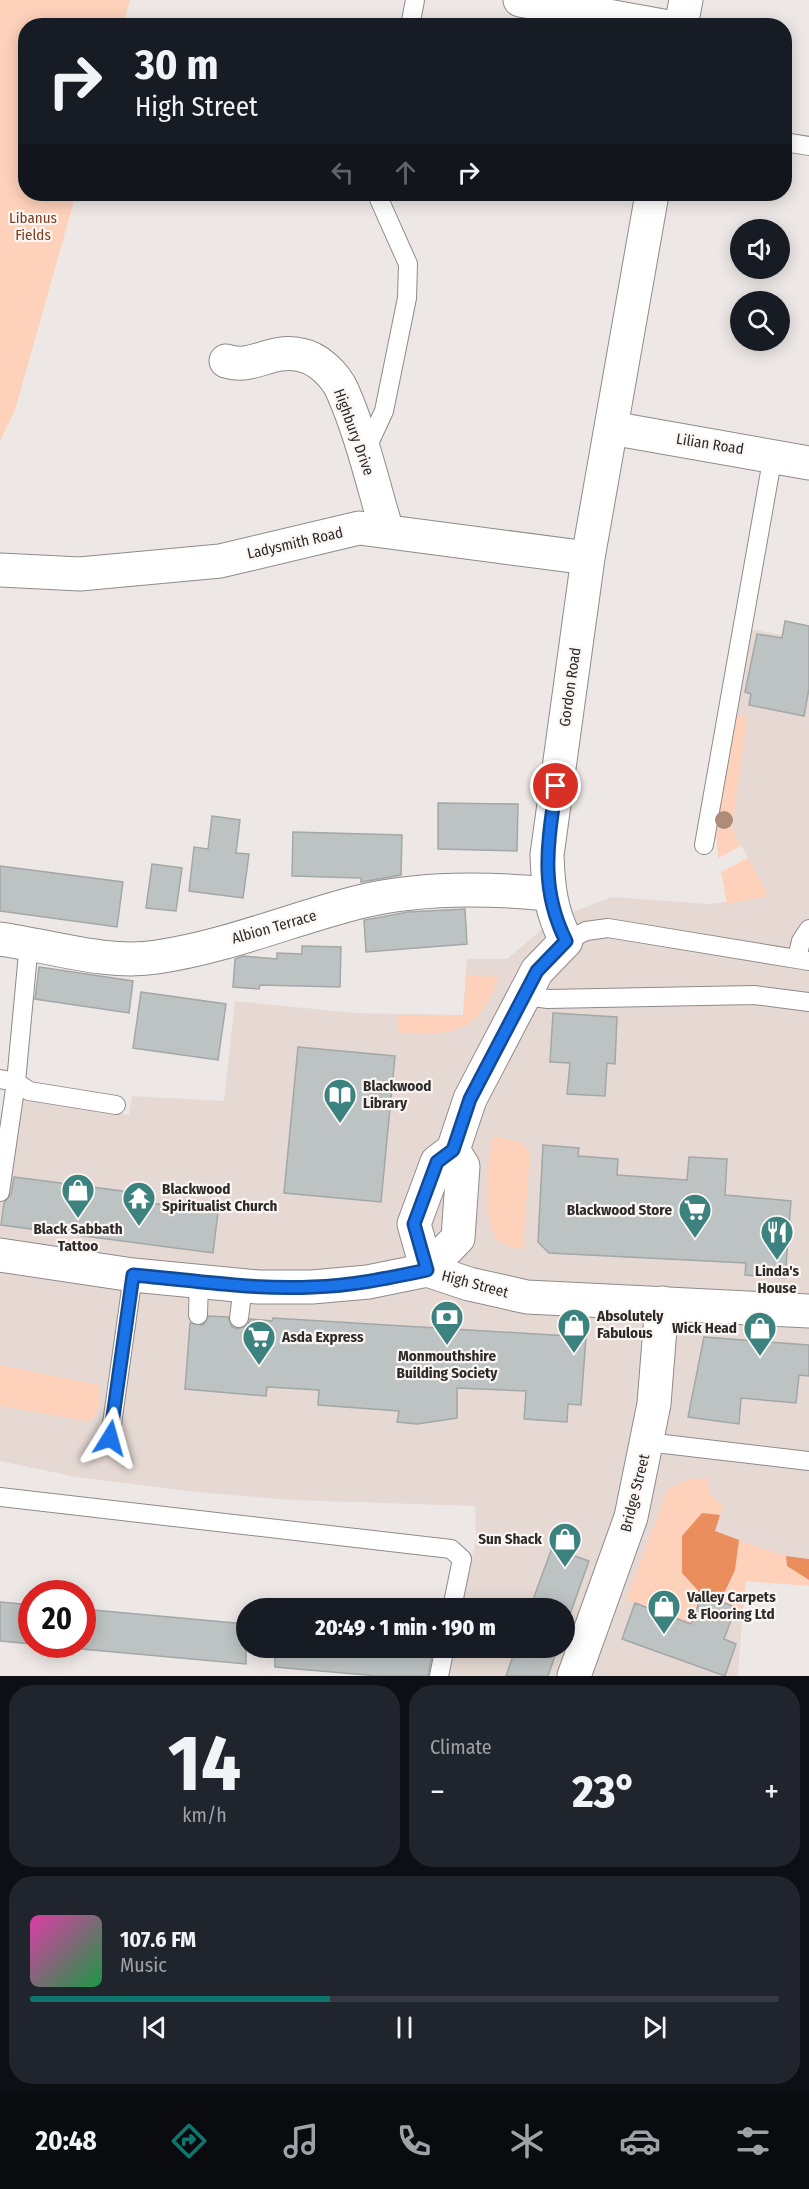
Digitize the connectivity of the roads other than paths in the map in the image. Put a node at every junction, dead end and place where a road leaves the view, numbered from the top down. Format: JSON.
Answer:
{"nodes":[{"id":1,"x":415,"y":0,"type":"edge"},
{"id":2,"x":520,"y":0,"type":"edge"},
{"id":3,"x":686,"y":0,"type":"edge"},
{"id":4,"x":412,"y":18,"type":"edge"},
{"id":5,"x":619,"y":18,"type":"edge"},
{"id":6,"x":683,"y":18,"type":"edge"},
{"id":7,"x":792,"y":143,"type":"edge"},
{"id":8,"x":809,"y":146,"type":"edge"},
{"id":9,"x":380,"y":201,"type":"edge"},
{"id":10,"x":651,"y":201,"type":"edge"},
{"id":11,"x":226,"y":361,"type":"dead end"},
{"id":12,"x":611,"y":428,"type":"junction"},
{"id":13,"x":364,"y":454,"type":"junction"},
{"id":14,"x":774,"y":455,"type":"junction"},
{"id":15,"x":809,"y":463,"type":"edge"},
{"id":16,"x":387,"y":531,"type":"junction"},
{"id":17,"x":588,"y":558,"type":"junction"},
{"id":18,"x":0,"y":570,"type":"edge"},
{"id":19,"x":704,"y":845,"type":"dead end"},
{"id":20,"x":548,"y":894,"type":"junction"},
{"id":21,"x":809,"y":929,"type":"edge"},
{"id":22,"x":15,"y":941,"type":"edge"},
{"id":23,"x":566,"y":941,"type":"junction"},
{"id":24,"x":803,"y":960,"type":"edge"},
{"id":25,"x":525,"y":996,"type":"junction"},
{"id":26,"x":809,"y":1002,"type":"edge"},
{"id":27,"x":8,"y":1081,"type":"edge"},
{"id":28,"x":116,"y":1105,"type":"dead end"},
{"id":29,"x":0,"y":1192,"type":"edge"},
{"id":30,"x":0,"y":1256,"type":"edge"},
{"id":31,"x":427,"y":1270,"type":"junction"},
{"id":32,"x":133,"y":1275,"type":"junction"},
{"id":33,"x":199,"y":1281,"type":"junction"},
{"id":34,"x":243,"y":1286,"type":"junction"},
{"id":35,"x":662,"y":1303,"type":"junction"},
{"id":36,"x":809,"y":1311,"type":"edge"},
{"id":37,"x":198,"y":1315,"type":"dead end"},
{"id":38,"x":239,"y":1318,"type":"dead end"},
{"id":39,"x":110,"y":1438,"type":"dead end"},
{"id":40,"x":648,"y":1442,"type":"junction"},
{"id":41,"x":809,"y":1461,"type":"edge"},
{"id":42,"x":0,"y":1497,"type":"edge"},
{"id":43,"x":454,"y":1598,"type":"edge"},
{"id":44,"x":443,"y":1658,"type":"edge"},
{"id":45,"x":439,"y":1676,"type":"edge"},
{"id":46,"x":574,"y":1676,"type":"edge"}],
"edges":[{"from":1,"to":4,"type":"lane"},
{"from":2,"to":5,"type":"street"},
{"from":3,"to":6,"type":"street"},
{"from":7,"to":8,"type":"lane"},
{"from":9,"to":13,"type":"lane"},
{"from":10,"to":12,"type":"street","name":"Gordon Road"},
{"from":11,"to":13,"type":"street","name":"Highbury Drive"},
{"from":12,"to":14,"type":"street","name":"Lilian Road"},
{"from":12,"to":17,"type":"street","name":"Gordon Road"},
{"from":13,"to":16,"type":"street","name":"Highbury Drive"},
{"from":14,"to":15,"type":"street","name":"Lilian Road"},
{"from":14,"to":19,"type":"lane"},
{"from":16,"to":17,"type":"street","name":"Ladysmith Road"},
{"from":16,"to":18,"type":"street","name":"Ladysmith Road"},
{"from":17,"to":20,"type":"street","name":"Gordon Road"},
{"from":20,"to":22,"type":"street","name":"Albion Terrace"},
{"from":20,"to":23,"type":"street","name":"Gordon Road"},
{"from":21,"to":24,"type":"lane"},
{"from":22,"to":27,"type":"lane"},
{"from":23,"to":24,"type":"lane"},
{"from":23,"to":25,"type":"street"},
{"from":25,"to":26,"type":"lane"},
{"from":25,"to":31,"type":"street"},
{"from":27,"to":28,"type":"lane"},
{"from":27,"to":29,"type":"lane"},
{"from":30,"to":32,"type":"street","name":"High Street"},
{"from":31,"to":34,"type":"street","name":"High Street"},
{"from":31,"to":35,"type":"street","name":"High Street"},
{"from":32,"to":33,"type":"street","name":"High Street"},
{"from":32,"to":39,"type":"lane"},
{"from":33,"to":34,"type":"street","name":"High Street"},
{"from":33,"to":37,"type":"lane"},
{"from":34,"to":38,"type":"lane"},
{"from":35,"to":36,"type":"street","name":"High Street"},
{"from":35,"to":40,"type":"street","name":"Bridge Street"},
{"from":40,"to":41,"type":"lane"},
{"from":40,"to":46,"type":"street","name":"Bridge Street"},
{"from":42,"to":43,"type":"lane"},
{"from":44,"to":45,"type":"lane"}]}
